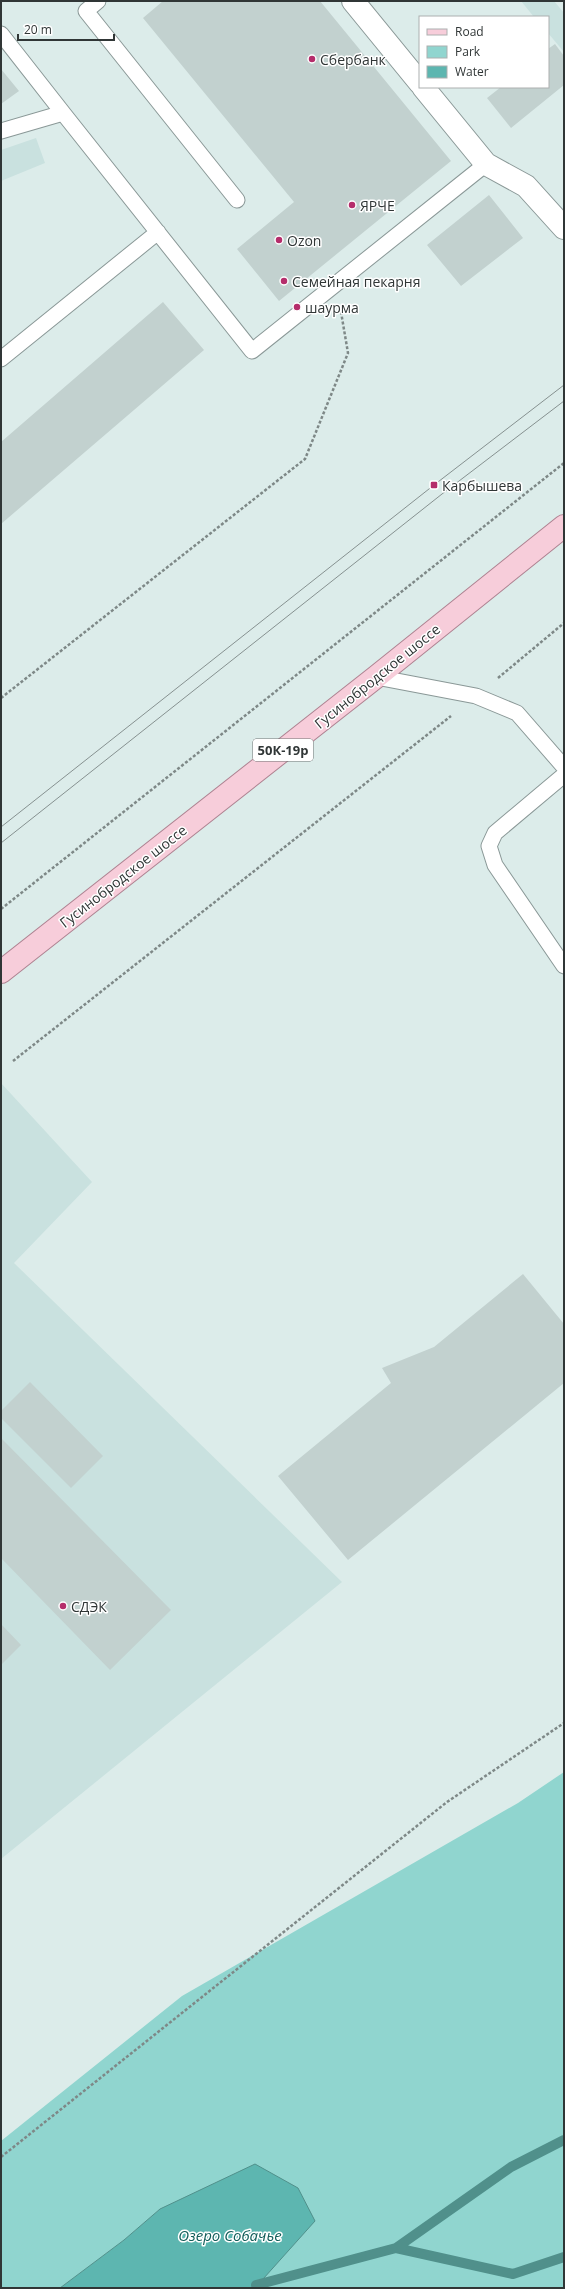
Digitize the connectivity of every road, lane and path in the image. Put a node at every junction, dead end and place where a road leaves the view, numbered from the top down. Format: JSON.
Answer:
{"nodes":[{"id":1,"x":98,"y":1,"type":"edge"},
{"id":2,"x":353,"y":1,"type":"edge"},
{"id":3,"x":1,"y":34,"type":"edge"},
{"id":4,"x":419,"y":82,"type":"edge"},
{"id":5,"x":424,"y":88,"type":"edge"},
{"id":6,"x":63,"y":113,"type":"junction"},
{"id":7,"x":1,"y":131,"type":"edge"},
{"id":8,"x":486,"y":164,"type":"junction"},
{"id":9,"x":237,"y":200,"type":"dead end"},
{"id":10,"x":564,"y":228,"type":"edge"},
{"id":11,"x":158,"y":232,"type":"junction"},
{"id":12,"x":336,"y":284,"type":"junction"},
{"id":13,"x":1,"y":359,"type":"edge"},
{"id":14,"x":564,"y":462,"type":"edge"},
{"id":15,"x":564,"y":526,"type":"edge"},
{"id":16,"x":564,"y":623,"type":"edge"},
{"id":17,"x":376,"y":677,"type":"junction"},
{"id":18,"x":476,"y":696,"type":"junction"},
{"id":19,"x":1,"y":698,"type":"edge"},
{"id":20,"x":564,"y":767,"type":"edge"},
{"id":21,"x":564,"y":775,"type":"edge"},
{"id":22,"x":1,"y":909,"type":"edge"},
{"id":23,"x":564,"y":966,"type":"edge"},
{"id":24,"x":1,"y":972,"type":"edge"},
{"id":25,"x":13,"y":1061,"type":"dead end"},
{"id":26,"x":564,"y":1723,"type":"edge"},
{"id":27,"x":1,"y":2157,"type":"edge"}],
"edges":[{"from":1,"to":9,"type":"lane"},
{"from":2,"to":4,"type":"street"},
{"from":3,"to":6,"type":"lane"},
{"from":5,"to":8,"type":"street"},
{"from":6,"to":7,"type":"lane"},
{"from":6,"to":11,"type":"lane"},
{"from":8,"to":10,"type":"street"},
{"from":8,"to":12,"type":"lane"},
{"from":11,"to":12,"type":"lane"},
{"from":11,"to":13,"type":"lane"},
{"from":12,"to":19,"type":"path"},
{"from":14,"to":22,"type":"path"},
{"from":15,"to":17,"type":"main road","name":"Гусинобродское шоссе","number":"50К-19р"},
{"from":16,"to":18,"type":"path"},
{"from":17,"to":18,"type":"lane"},
{"from":17,"to":24,"type":"main road","name":"Гусинобродское шоссе","number":"50К-19р"},
{"from":18,"to":20,"type":"lane"},
{"from":18,"to":25,"type":"path"},
{"from":21,"to":23,"type":"lane"},
{"from":26,"to":27,"type":"path"}]}
